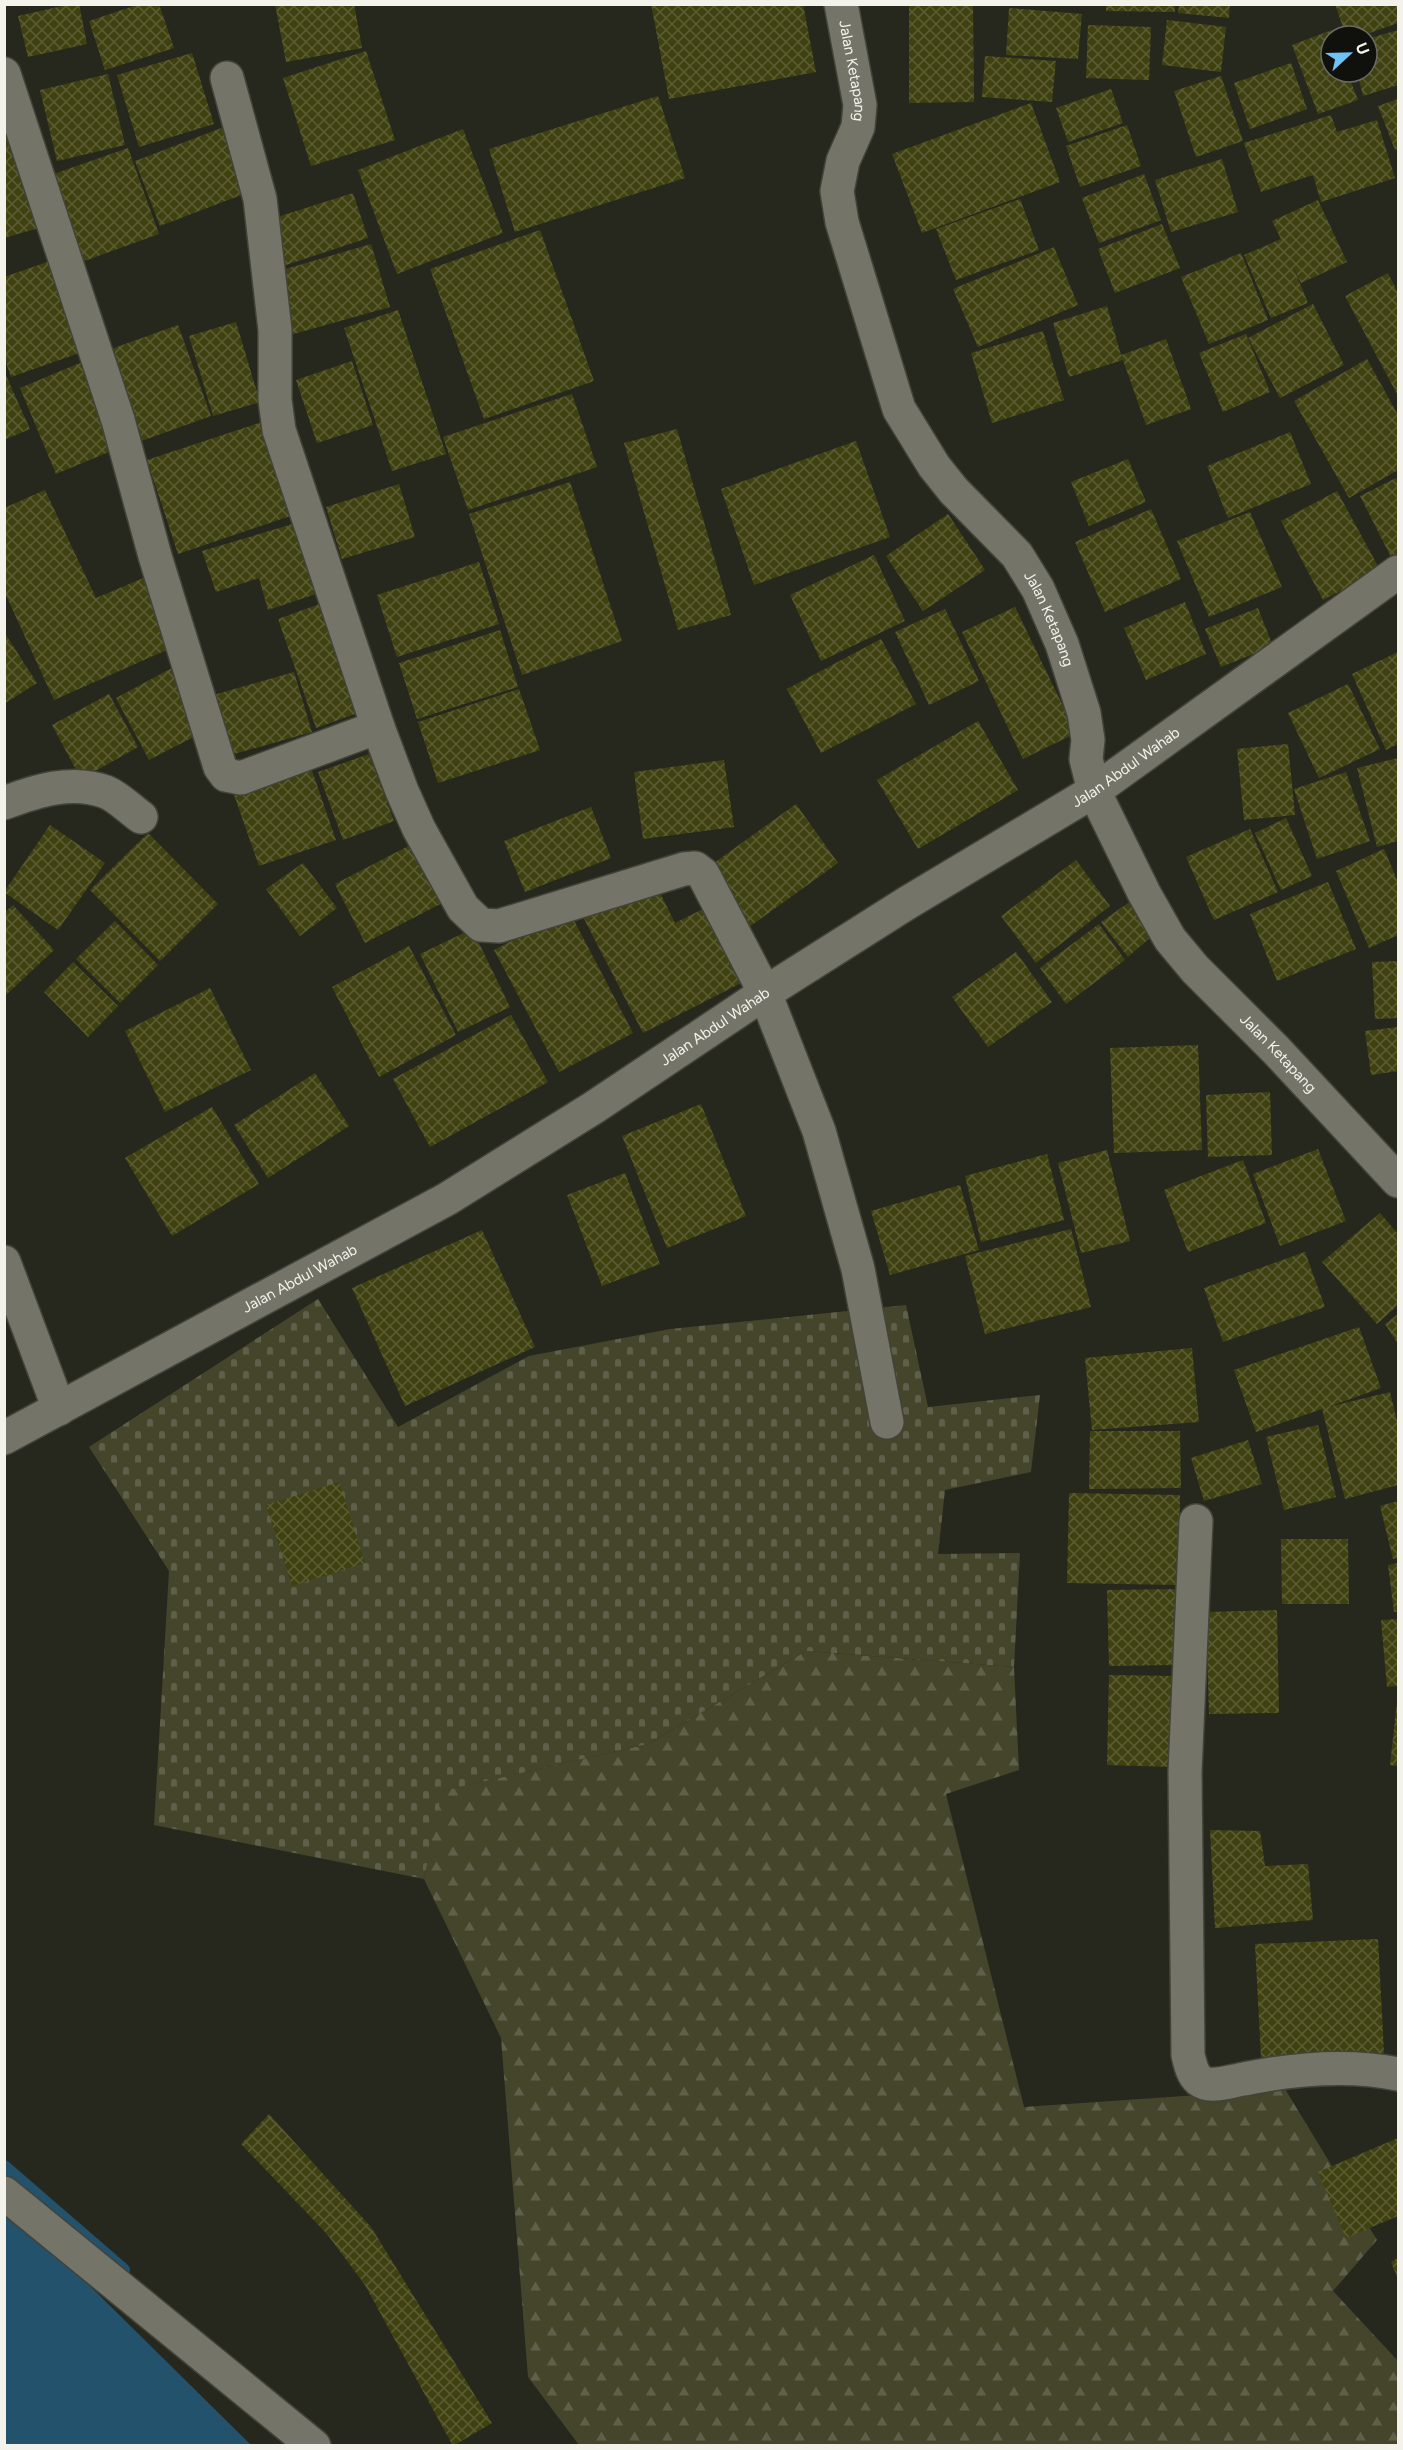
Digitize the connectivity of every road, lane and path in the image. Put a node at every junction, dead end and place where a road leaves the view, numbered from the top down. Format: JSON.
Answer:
{"nodes":[{"id":1,"x":841,"y":4,"type":"edge"},
{"id":2,"x":4,"y":74,"type":"edge"},
{"id":3,"x":227,"y":78,"type":"dead end"},
{"id":4,"x":1398,"y":572,"type":"edge"},
{"id":5,"x":378,"y":727,"type":"junction"},
{"id":6,"x":1094,"y":790,"type":"junction"},
{"id":7,"x":4,"y":803,"type":"edge"},
{"id":8,"x":141,"y":817,"type":"dead end"},
{"id":9,"x":765,"y":993,"type":"junction"},
{"id":10,"x":1398,"y":1181,"type":"edge"},
{"id":11,"x":4,"y":1262,"type":"edge"},
{"id":12,"x":59,"y":1409,"type":"junction"},
{"id":13,"x":887,"y":1422,"type":"dead end"},
{"id":14,"x":4,"y":1438,"type":"edge"},
{"id":15,"x":1196,"y":1521,"type":"dead end"},
{"id":16,"x":1398,"y":2074,"type":"edge"},
{"id":17,"x":4,"y":2193,"type":"edge"},
{"id":18,"x":314,"y":2445,"type":"edge"}],
"edges":[{"from":1,"to":6,"type":"street","name":"Jalan Ketapang"},
{"from":2,"to":5,"type":"street"},
{"from":3,"to":5,"type":"street"},
{"from":4,"to":6,"type":"street","name":"Jalan Abdul Wahab"},
{"from":5,"to":9,"type":"street"},
{"from":6,"to":9,"type":"street","name":"Jalan Abdul Wahab"},
{"from":6,"to":10,"type":"street","name":"Jalan Ketapang"},
{"from":7,"to":8,"type":"street"},
{"from":9,"to":12,"type":"street","name":"Jalan Abdul Wahab"},
{"from":9,"to":13,"type":"street"},
{"from":11,"to":12,"type":"street"},
{"from":12,"to":14,"type":"street","name":"Jalan Abdul Wahab"},
{"from":15,"to":16,"type":"street"},
{"from":17,"to":18,"type":"street"}]}
